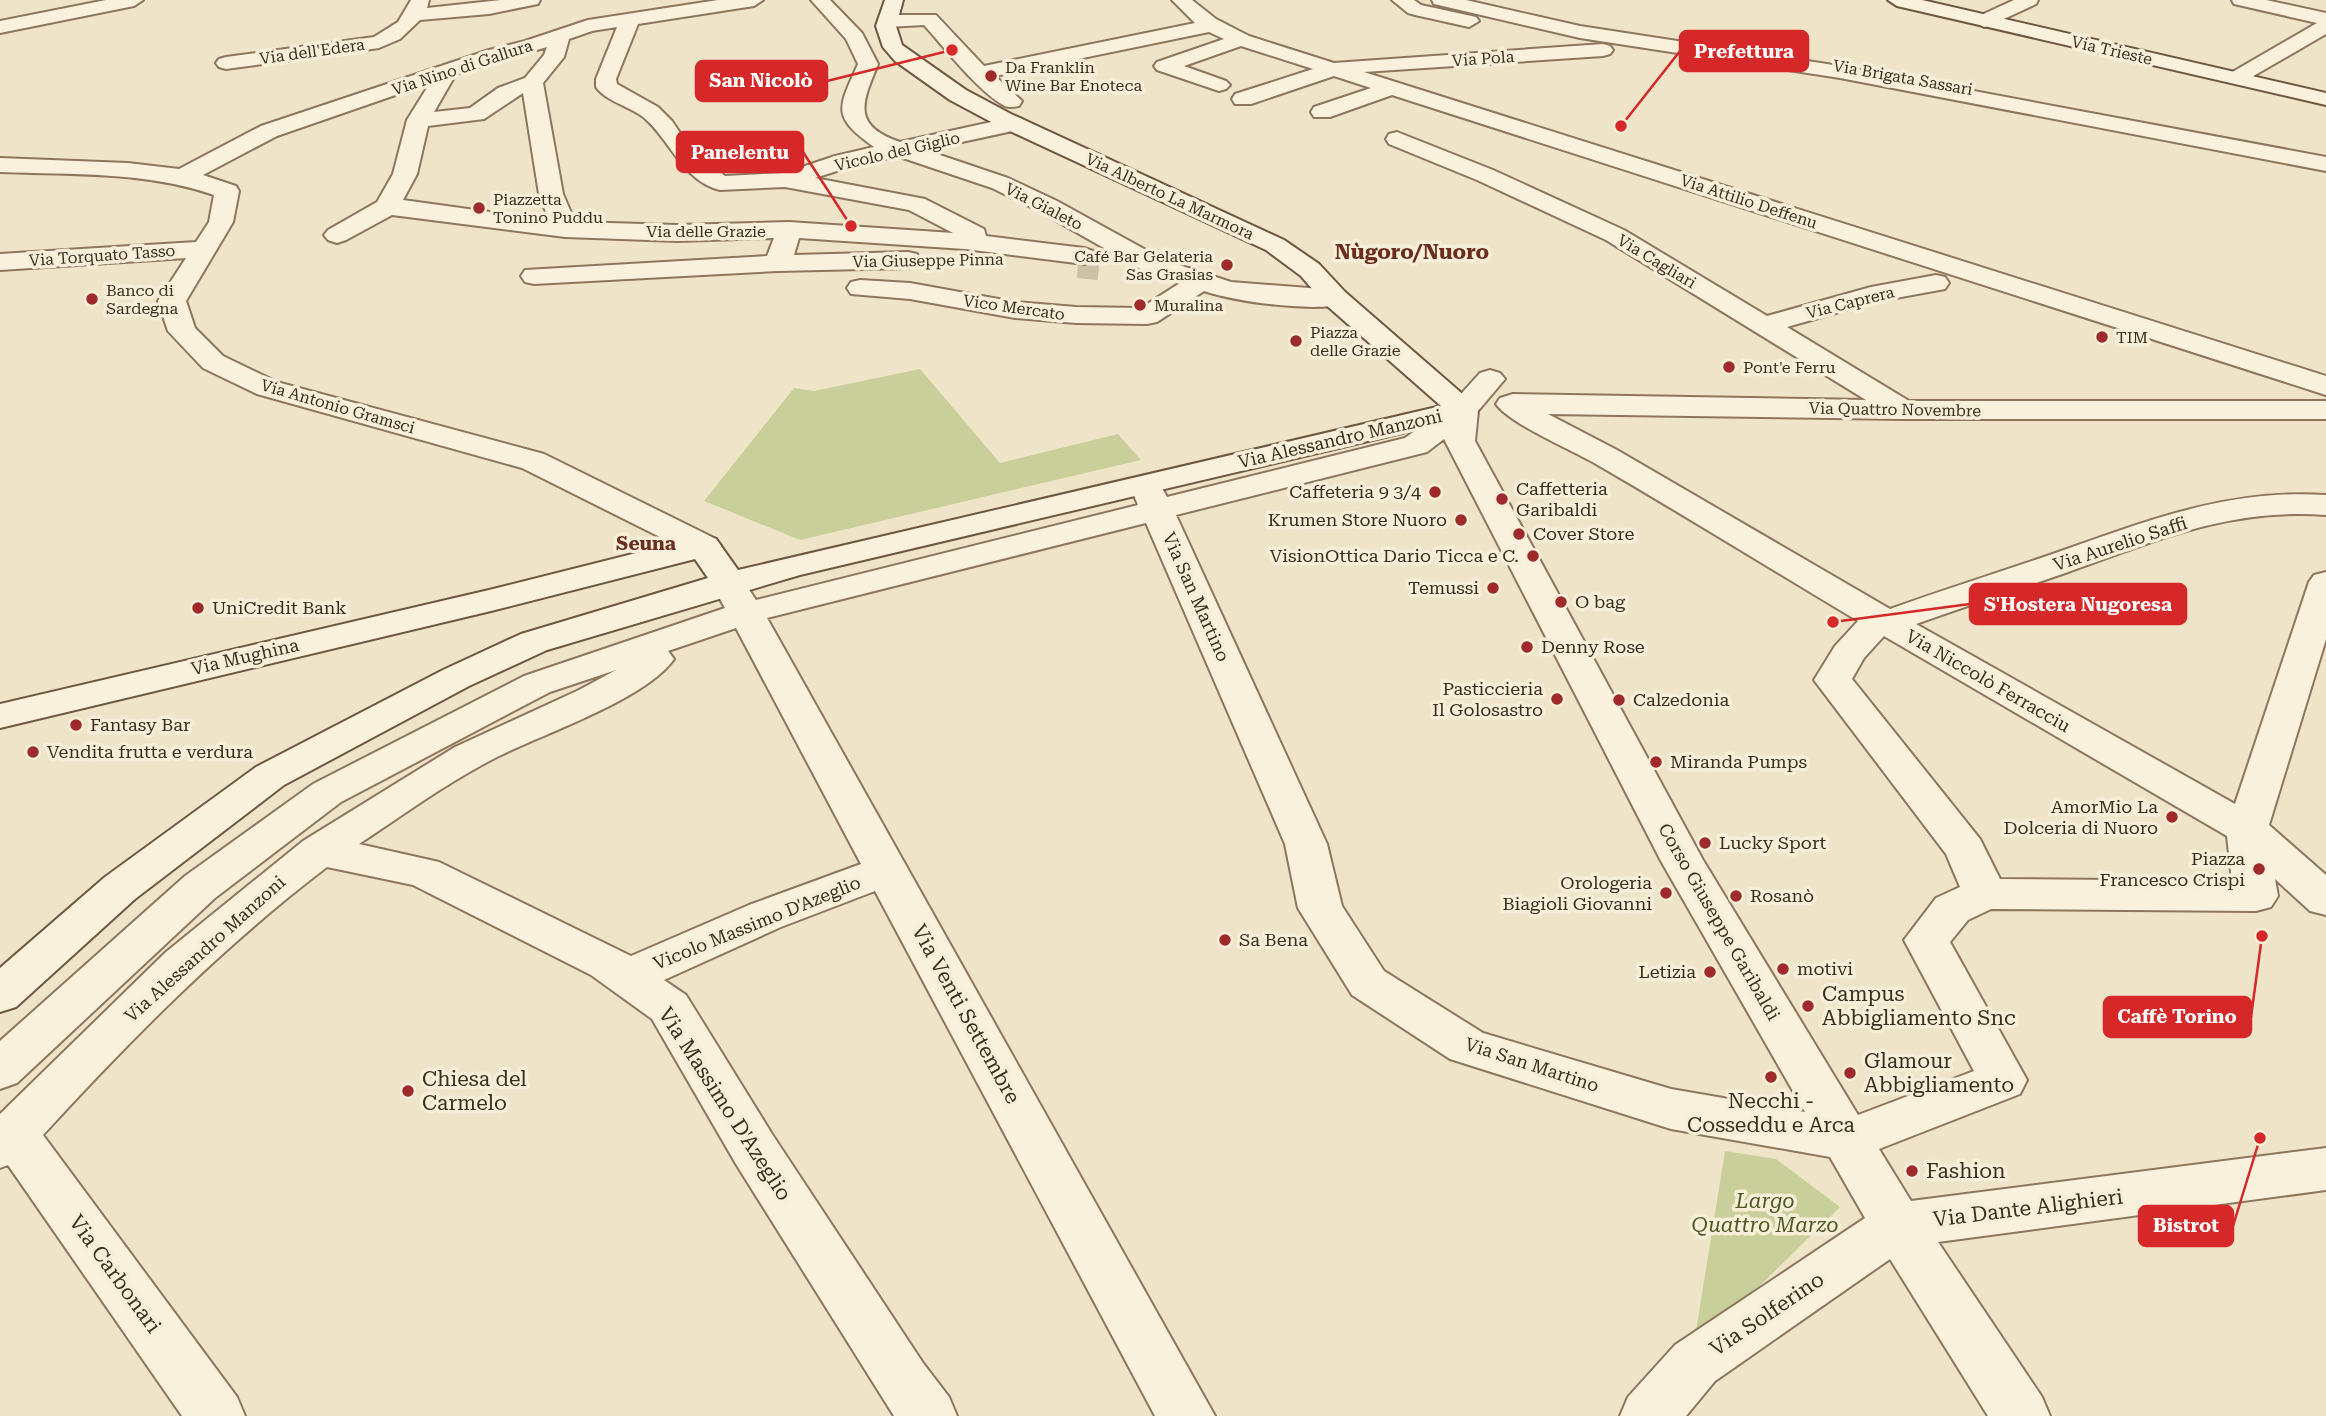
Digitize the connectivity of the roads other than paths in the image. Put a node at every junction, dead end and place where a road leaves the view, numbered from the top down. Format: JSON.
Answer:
{"nodes":[{"id":1,"x":134,"y":0,"type":"edge"},
{"id":2,"x":531,"y":0,"type":"edge"},
{"id":3,"x":754,"y":0,"type":"edge"},
{"id":4,"x":820,"y":0,"type":"edge"},
{"id":5,"x":1181,"y":0,"type":"edge"},
{"id":6,"x":1401,"y":0,"type":"edge"},
{"id":7,"x":1441,"y":0,"type":"edge"},
{"id":8,"x":1480,"y":0,"type":"edge"},
{"id":9,"x":1897,"y":0,"type":"edge"},
{"id":10,"x":2029,"y":0,"type":"edge"},
{"id":11,"x":2241,"y":0,"type":"edge"},
{"id":12,"x":419,"y":7,"type":"edge"},
{"id":13,"x":891,"y":10,"type":"edge"},
{"id":14,"x":2326,"y":19,"type":"edge"},
{"id":15,"x":559,"y":21,"type":"junction"},
{"id":16,"x":629,"y":21,"type":"junction"},
{"id":17,"x":1984,"y":21,"type":"junction"},
{"id":18,"x":1209,"y":26,"type":"junction"},
{"id":19,"x":2326,"y":26,"type":"edge"},
{"id":20,"x":0,"y":27,"type":"edge"},
{"id":21,"x":1242,"y":40,"type":"junction"},
{"id":22,"x":1629,"y":48,"type":"junction"},
{"id":23,"x":902,"y":57,"type":"junction"},
{"id":24,"x":226,"y":63,"type":"dead end"},
{"id":25,"x":379,"y":64,"type":"dead end"},
{"id":26,"x":867,"y":64,"type":"junction"},
{"id":27,"x":1337,"y":68,"type":"junction"},
{"id":28,"x":447,"y":71,"type":"junction"},
{"id":29,"x":1840,"y":72,"type":"junction"},
{"id":30,"x":979,"y":73,"type":"junction"},
{"id":31,"x":2236,"y":78,"type":"junction"},
{"id":32,"x":412,"y":82,"type":"junction"},
{"id":33,"x":533,"y":82,"type":"junction"},
{"id":34,"x":1219,"y":85,"type":"dead end"},
{"id":35,"x":1395,"y":87,"type":"junction"},
{"id":36,"x":1243,"y":99,"type":"dead end"},
{"id":37,"x":2326,"y":99,"type":"edge"},
{"id":38,"x":1012,"y":112,"type":"junction"},
{"id":39,"x":1322,"y":112,"type":"dead end"},
{"id":40,"x":418,"y":120,"type":"junction"},
{"id":41,"x":1397,"y":139,"type":"dead end"},
{"id":42,"x":897,"y":151,"type":"junction"},
{"id":43,"x":2326,"y":156,"type":"edge"},
{"id":44,"x":2326,"y":164,"type":"edge"},
{"id":45,"x":0,"y":165,"type":"edge"},
{"id":46,"x":183,"y":176,"type":"junction"},
{"id":47,"x":786,"y":180,"type":"junction"},
{"id":48,"x":387,"y":207,"type":"junction"},
{"id":49,"x":684,"y":208,"type":"dead end"},
{"id":50,"x":565,"y":229,"type":"junction"},
{"id":51,"x":789,"y":230,"type":"junction"},
{"id":52,"x":677,"y":233,"type":"junction"},
{"id":53,"x":337,"y":235,"type":"dead end"},
{"id":54,"x":965,"y":241,"type":"junction"},
{"id":55,"x":204,"y":248,"type":"junction"},
{"id":56,"x":0,"y":262,"type":"edge"},
{"id":57,"x":1091,"y":262,"type":"junction"},
{"id":58,"x":778,"y":263,"type":"junction"},
{"id":59,"x":1155,"y":266,"type":"junction"},
{"id":60,"x":534,"y":276,"type":"dead end"},
{"id":61,"x":1202,"y":281,"type":"junction"},
{"id":62,"x":1936,"y":283,"type":"dead end"},
{"id":63,"x":860,"y":288,"type":"dead end"},
{"id":64,"x":1335,"y":298,"type":"junction"},
{"id":65,"x":1764,"y":325,"type":"junction"},
{"id":66,"x":2326,"y":386,"type":"edge"},
{"id":67,"x":1502,"y":391,"type":"junction"},
{"id":68,"x":1464,"y":410,"type":"junction"},
{"id":69,"x":1904,"y":410,"type":"junction"},
{"id":70,"x":2326,"y":410,"type":"edge"},
{"id":71,"x":1152,"y":498,"type":"junction"},
{"id":72,"x":2326,"y":505,"type":"edge"},
{"id":73,"x":704,"y":546,"type":"junction"},
{"id":74,"x":2326,"y":582,"type":"edge"},
{"id":75,"x":737,"y":598,"type":"junction"},
{"id":76,"x":491,"y":600,"type":"junction"},
{"id":77,"x":1887,"y":623,"type":"junction"},
{"id":78,"x":686,"y":633,"type":"junction"},
{"id":79,"x":534,"y":642,"type":"junction"},
{"id":80,"x":0,"y":716,"type":"edge"},
{"id":81,"x":2247,"y":829,"type":"junction"},
{"id":82,"x":318,"y":851,"type":"junction"},
{"id":83,"x":887,"y":870,"type":"junction"},
{"id":84,"x":1985,"y":894,"type":"junction"},
{"id":85,"x":2326,"y":900,"type":"edge"},
{"id":86,"x":627,"y":977,"type":"junction"},
{"id":87,"x":0,"y":995,"type":"edge"},
{"id":88,"x":0,"y":1070,"type":"edge"},
{"id":89,"x":7,"y":1140,"type":"edge"},
{"id":90,"x":1848,"y":1140,"type":"junction"},
{"id":91,"x":2326,"y":1169,"type":"edge"},
{"id":92,"x":1897,"y":1226,"type":"junction"},
{"id":93,"x":216,"y":1416,"type":"edge"},
{"id":94,"x":928,"y":1416,"type":"edge"},
{"id":95,"x":1186,"y":1416,"type":"edge"},
{"id":96,"x":1648,"y":1416,"type":"edge"},
{"id":97,"x":2021,"y":1416,"type":"edge"}],
"edges":[{"from":1,"to":20,"type":"street"},
{"from":2,"to":12,"type":"street"},
{"from":2,"to":15,"type":"street"},
{"from":3,"to":16,"type":"street","name":"Via Nino di Gallura"},
{"from":4,"to":26,"type":"street"},
{"from":5,"to":18,"type":"street","name":"Via Attilio Deffenu"},
{"from":6,"to":22,"type":"street","name":"Via Brigata Sassari"},
{"from":7,"to":29,"type":"street","name":"Via Brigata Sassari"},
{"from":8,"to":43,"type":"street","name":"Via Brigata Sassari"},
{"from":9,"to":17,"type":"street","name":"Via Trieste"},
{"from":10,"to":17,"type":"street"},
{"from":11,"to":14,"type":"street"},
{"from":12,"to":24,"type":"street","name":"Via dell'Edera"},
{"from":13,"to":23,"type":"street"},
{"from":13,"to":30,"type":"street"},
{"from":15,"to":16,"type":"street","name":"Via Nino di Gallura"},
{"from":15,"to":28,"type":"street","name":"Via Nino di Gallura"},
{"from":15,"to":33,"type":"street"},
{"from":16,"to":47,"type":"street","name":"Vicolo del Giglio"},
{"from":17,"to":31,"type":"street","name":"Via Trieste"},
{"from":18,"to":21,"type":"street","name":"Via Attilio Deffenu"},
{"from":18,"to":30,"type":"street"},
{"from":19,"to":31,"type":"street"},
{"from":21,"to":27,"type":"street","name":"Via Attilio Deffenu"},
{"from":21,"to":34,"type":"street"},
{"from":22,"to":27,"type":"street","name":"Via Pola"},
{"from":22,"to":29,"type":"street","name":"Via Brigata Sassari"},
{"from":23,"to":26,"type":"street"},
{"from":23,"to":38,"type":"street","name":"Via Alberto La Marmora"},
{"from":25,"to":32,"type":"street"},
{"from":26,"to":42,"type":"street","name":"Via Gialeto"},
{"from":27,"to":35,"type":"street","name":"Via Attilio Deffenu"},
{"from":27,"to":36,"type":"street"},
{"from":28,"to":32,"type":"street","name":"Via Nino di Gallura"},
{"from":28,"to":40,"type":"street"},
{"from":29,"to":44,"type":"street","name":"Via Brigata Sassari"},
{"from":30,"to":38,"type":"street"},
{"from":31,"to":37,"type":"street","name":"Via Trieste"},
{"from":32,"to":46,"type":"street","name":"Via Nino di Gallura"},
{"from":33,"to":40,"type":"street"},
{"from":33,"to":50,"type":"street"},
{"from":35,"to":39,"type":"street"},
{"from":35,"to":66,"type":"street","name":"Via Attilio Deffenu"},
{"from":38,"to":42,"type":"street","name":"Vicolo del Giglio"},
{"from":38,"to":64,"type":"street","name":"Via Alberto La Marmora"},
{"from":40,"to":48,"type":"street"},
{"from":41,"to":65,"type":"street","name":"Via Cagliari"},
{"from":42,"to":47,"type":"street","name":"Vicolo del Giglio"},
{"from":42,"to":59,"type":"street","name":"Via Gialeto"},
{"from":45,"to":46,"type":"street","name":"Via Antonio Gramsci"},
{"from":46,"to":55,"type":"street","name":"Via Antonio Gramsci"},
{"from":47,"to":54,"type":"street"},
{"from":48,"to":50,"type":"street","name":"Via delle Grazie"},
{"from":48,"to":53,"type":"street"},
{"from":49,"to":52,"type":"street"},
{"from":50,"to":52,"type":"street","name":"Via delle Grazie"},
{"from":51,"to":52,"type":"street","name":"Via delle Grazie"},
{"from":51,"to":54,"type":"street","name":"Via delle Grazie"},
{"from":51,"to":58,"type":"street"},
{"from":54,"to":57,"type":"street","name":"Via delle Grazie"},
{"from":55,"to":56,"type":"street","name":"Via Torquato Tasso"},
{"from":55,"to":73,"type":"street","name":"Via Antonio Gramsci"},
{"from":57,"to":58,"type":"street","name":"Via Giuseppe Pinna"},
{"from":57,"to":59,"type":"street","name":"Via Giuseppe Pinna"},
{"from":58,"to":60,"type":"street","name":"Via Giuseppe Pinna"},
{"from":59,"to":61,"type":"street","name":"Via Gialeto"},
{"from":61,"to":63,"type":"street","name":"Vico Mercato"},
{"from":61,"to":64,"type":"street","name":"Via Gialeto"},
{"from":62,"to":65,"type":"street","name":"Via Caprera"},
{"from":64,"to":68,"type":"street","name":"Via Alberto La Marmora"},
{"from":65,"to":69,"type":"street","name":"Via Cagliari"},
{"from":67,"to":68,"type":"street","name":"Via Quattro Novembre"},
{"from":67,"to":69,"type":"street","name":"Via Quattro Novembre"},
{"from":67,"to":77,"type":"street","name":"Via Niccolò Ferracciu"},
{"from":68,"to":71,"type":"street","name":"Via Alessandro Manzoni"},
{"from":68,"to":90,"type":"street","name":"Corso Giuseppe Garibaldi"},
{"from":69,"to":70,"type":"street","name":"Via Quattro Novembre"},
{"from":71,"to":75,"type":"street","name":"Via Alessandro Manzoni"},
{"from":71,"to":90,"type":"street","name":"Via San Martino"},
{"from":72,"to":77,"type":"street","name":"Via Aurelio Saffi"},
{"from":73,"to":75,"type":"street","name":"Via Antonio Gramsci"},
{"from":73,"to":76,"type":"street","name":"Via Mughina"},
{"from":74,"to":81,"type":"street"},
{"from":75,"to":78,"type":"street","name":"Via Alessandro Manzoni"},
{"from":75,"to":79,"type":"street","name":"Via Alessandro Manzoni"},
{"from":75,"to":83,"type":"street","name":"Via Venti Settembre"},
{"from":76,"to":79,"type":"street"},
{"from":76,"to":80,"type":"street","name":"Via Mughina"},
{"from":77,"to":81,"type":"street","name":"Via Niccolò Ferracciu"},
{"from":77,"to":84,"type":"street","name":"Via Aurelio Saffi"},
{"from":78,"to":82,"type":"street","name":"Via Alessandro Manzoni"},
{"from":78,"to":88,"type":"street","name":"Via Alessandro Manzoni"},
{"from":79,"to":87,"type":"street","name":"Via Alessandro Manzoni"},
{"from":81,"to":84,"type":"street"},
{"from":81,"to":85,"type":"street"},
{"from":82,"to":86,"type":"street","name":"Via Massimo D'Azeglio"},
{"from":82,"to":89,"type":"street","name":"Via Alessandro Manzoni"},
{"from":83,"to":86,"type":"street","name":"Vicolo Massimo D'Azeglio"},
{"from":83,"to":95,"type":"street","name":"Via Venti Settembre"},
{"from":84,"to":90,"type":"street"},
{"from":86,"to":94,"type":"street","name":"Via Massimo D'Azeglio"},
{"from":89,"to":93,"type":"street","name":"Via Carbonari"},
{"from":90,"to":92,"type":"street","name":"Corso Giuseppe Garibaldi"},
{"from":91,"to":92,"type":"street","name":"Via Dante Alighieri"},
{"from":92,"to":96,"type":"street","name":"Via Solferino"},
{"from":92,"to":97,"type":"street","name":"Corso Giuseppe Garibaldi"}]}
